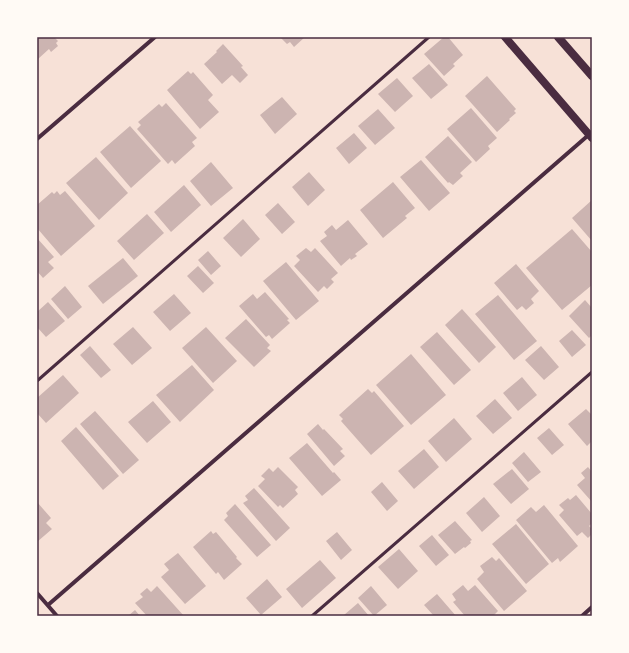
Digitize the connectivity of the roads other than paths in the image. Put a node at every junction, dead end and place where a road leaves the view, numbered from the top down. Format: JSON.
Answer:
{"nodes":[{"id":1,"x":155,"y":37,"type":"edge"},
{"id":2,"x":429,"y":37,"type":"edge"},
{"id":3,"x":505,"y":37,"type":"edge"},
{"id":4,"x":558,"y":37,"type":"edge"},
{"id":5,"x":592,"y":76,"type":"edge"},
{"id":6,"x":591,"y":135,"type":"edge"},
{"id":7,"x":37,"y":139,"type":"edge"},
{"id":8,"x":592,"y":372,"type":"edge"},
{"id":9,"x":37,"y":381,"type":"edge"},
{"id":10,"x":37,"y":593,"type":"edge"},
{"id":11,"x":48,"y":605,"type":"junction"},
{"id":12,"x":592,"y":607,"type":"edge"},
{"id":13,"x":57,"y":616,"type":"edge"},
{"id":14,"x":312,"y":616,"type":"edge"},
{"id":15,"x":582,"y":616,"type":"edge"}],
"edges":[{"from":1,"to":7,"type":"street"},
{"from":2,"to":9,"type":"lane"},
{"from":3,"to":6,"type":"main road"},
{"from":4,"to":5,"type":"main road"},
{"from":6,"to":11,"type":"street"},
{"from":8,"to":14,"type":"lane"},
{"from":10,"to":11,"type":"street"},
{"from":11,"to":13,"type":"street"},
{"from":12,"to":15,"type":"street"}]}
